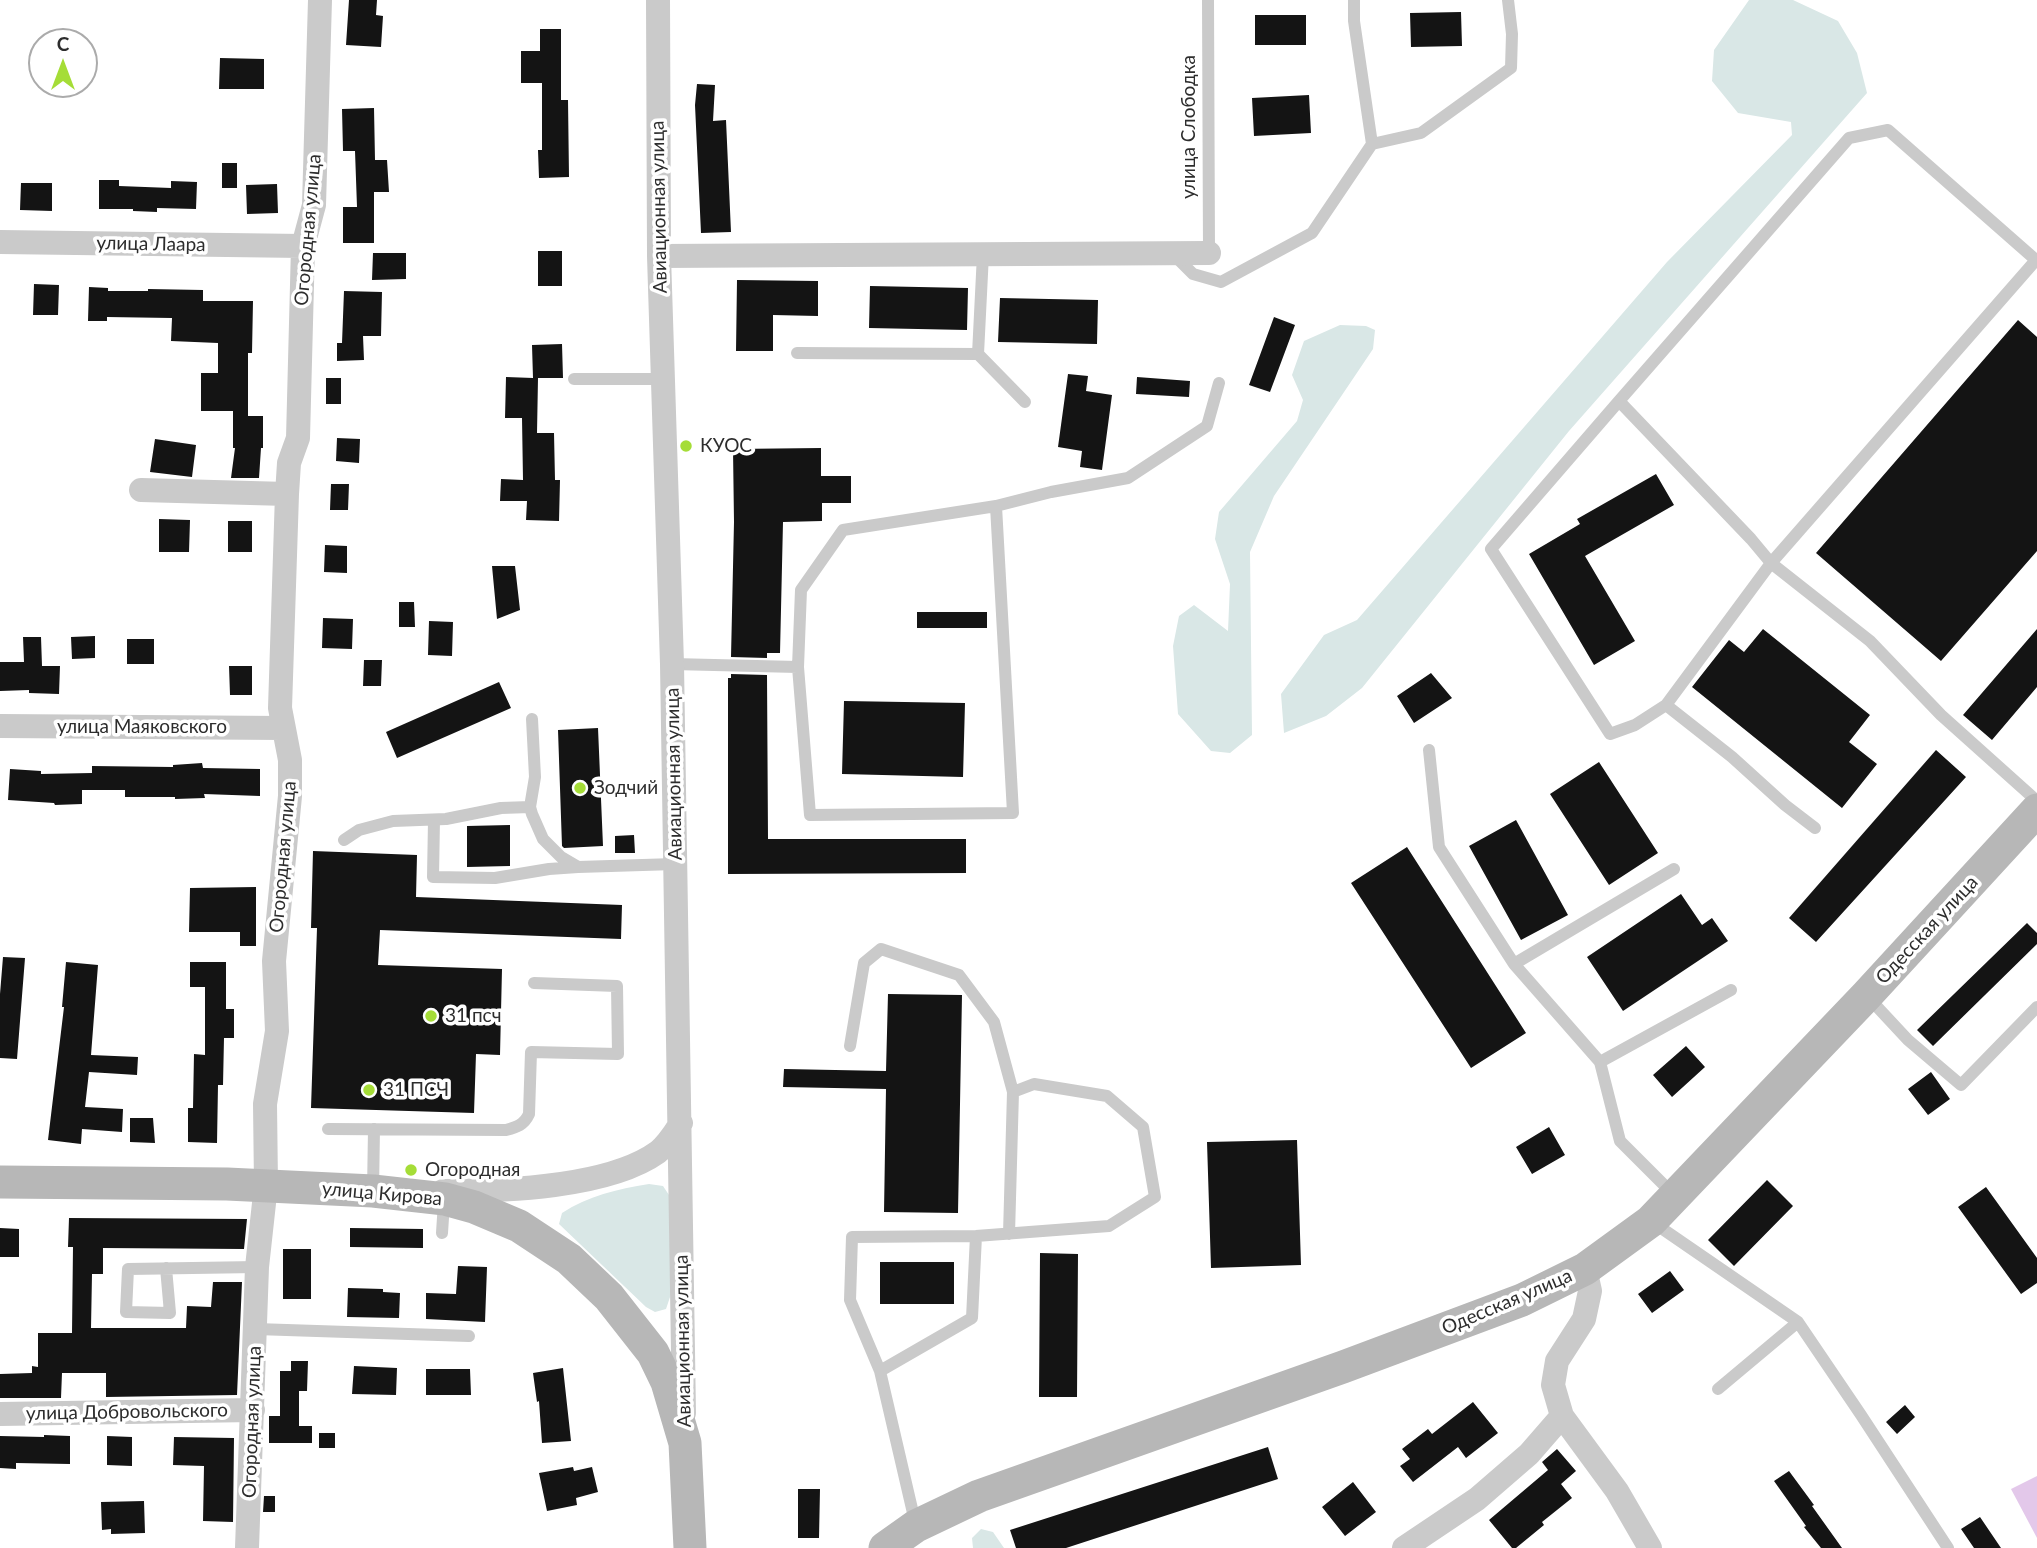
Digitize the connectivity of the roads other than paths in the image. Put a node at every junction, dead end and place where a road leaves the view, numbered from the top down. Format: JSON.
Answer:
{"nodes":[{"id":1,"x":320,"y":0,"type":"edge"},
{"id":2,"x":658,"y":0,"type":"edge"},
{"id":3,"x":1208,"y":0,"type":"edge"},
{"id":4,"x":1354,"y":0,"type":"edge"},
{"id":5,"x":1508,"y":0,"type":"edge"},
{"id":6,"x":1372,"y":144,"type":"junction"},
{"id":7,"x":0,"y":242,"type":"edge"},
{"id":8,"x":303,"y":246,"type":"junction"},
{"id":9,"x":1172,"y":253,"type":"junction"},
{"id":10,"x":1209,"y":253,"type":"joint"},
{"id":11,"x":983,"y":254,"type":"junction"},
{"id":12,"x":659,"y":256,"type":"junction"},
{"id":13,"x":2037,"y":260,"type":"edge"},
{"id":14,"x":797,"y":353,"type":"dead end"},
{"id":15,"x":978,"y":354,"type":"junction"},
{"id":16,"x":574,"y":379,"type":"dead end"},
{"id":17,"x":662,"y":379,"type":"junction"},
{"id":18,"x":1219,"y":383,"type":"dead end"},
{"id":19,"x":1619,"y":401,"type":"junction"},
{"id":20,"x":1026,"y":402,"type":"dead end"},
{"id":21,"x":141,"y":490,"type":"dead end"},
{"id":22,"x":287,"y":494,"type":"junction"},
{"id":23,"x":996,"y":506,"type":"junction"},
{"id":24,"x":1771,"y":563,"type":"junction"},
{"id":25,"x":672,"y":664,"type":"junction"},
{"id":26,"x":798,"y":667,"type":"junction"},
{"id":27,"x":1666,"y":705,"type":"junction"},
{"id":28,"x":532,"y":719,"type":"dead end"},
{"id":29,"x":0,"y":726,"type":"edge"},
{"id":30,"x":284,"y":728,"type":"junction"},
{"id":31,"x":1429,"y":750,"type":"dead end"},
{"id":32,"x":2037,"y":802,"type":"edge"},
{"id":33,"x":530,"y":807,"type":"junction"},
{"id":34,"x":2037,"y":810,"type":"edge"},
{"id":35,"x":434,"y":820,"type":"junction"},
{"id":36,"x":1815,"y":828,"type":"dead end"},
{"id":37,"x":344,"y":840,"type":"dead end"},
{"id":38,"x":675,"y":864,"type":"junction"},
{"id":39,"x":578,"y":867,"type":"junction"},
{"id":40,"x":1674,"y":869,"type":"dead end"},
{"id":41,"x":1514,"y":964,"type":"junction"},
{"id":42,"x":534,"y":983,"type":"dead end"},
{"id":43,"x":1731,"y":989,"type":"dead end"},
{"id":44,"x":1866,"y":996,"type":"junction"},
{"id":45,"x":2037,"y":1007,"type":"edge"},
{"id":46,"x":850,"y":1046,"type":"dead end"},
{"id":47,"x":1600,"y":1062,"type":"junction"},
{"id":48,"x":1013,"y":1092,"type":"junction"},
{"id":49,"x":681,"y":1123,"type":"junction"},
{"id":50,"x":328,"y":1129,"type":"dead end"},
{"id":51,"x":374,"y":1129,"type":"junction"},
{"id":52,"x":0,"y":1182,"type":"edge"},
{"id":53,"x":266,"y":1185,"type":"junction"},
{"id":54,"x":373,"y":1191,"type":"junction"},
{"id":55,"x":1674,"y":1196,"type":"junction"},
{"id":56,"x":445,"y":1199,"type":"junction"},
{"id":57,"x":1651,"y":1221,"type":"junction"},
{"id":58,"x":442,"y":1233,"type":"dead end"},
{"id":59,"x":1009,"y":1234,"type":"junction"},
{"id":60,"x":976,"y":1236,"type":"junction"},
{"id":61,"x":257,"y":1267,"type":"junction"},
{"id":62,"x":166,"y":1268,"type":"junction"},
{"id":63,"x":1585,"y":1269,"type":"junction"},
{"id":64,"x":1798,"y":1322,"type":"junction"},
{"id":65,"x":256,"y":1329,"type":"junction"},
{"id":66,"x":469,"y":1336,"type":"dead end"},
{"id":67,"x":880,"y":1371,"type":"junction"},
{"id":68,"x":1717,"y":1389,"type":"dead end"},
{"id":69,"x":253,"y":1410,"type":"junction"},
{"id":70,"x":0,"y":1414,"type":"edge"},
{"id":71,"x":1562,"y":1416,"type":"junction"},
{"id":72,"x":685,"y":1443,"type":"junction"},
{"id":73,"x":916,"y":1526,"type":"junction"},
{"id":74,"x":247,"y":1548,"type":"edge"},
{"id":75,"x":690,"y":1548,"type":"edge"},
{"id":76,"x":885,"y":1548,"type":"edge"},
{"id":77,"x":1404,"y":1548,"type":"edge"},
{"id":78,"x":1650,"y":1548,"type":"edge"},
{"id":79,"x":1948,"y":1548,"type":"edge"}],
"edges":[{"from":1,"to":8,"type":"street","name":"Огородная улица"},
{"from":2,"to":12,"type":"street","name":"Авиационная улица"},
{"from":3,"to":10,"type":"lane","name":"улица Слободка"},
{"from":4,"to":6,"type":"lane"},
{"from":5,"to":6,"type":"lane"},
{"from":6,"to":9,"type":"lane"},
{"from":7,"to":8,"type":"street","name":"улица Лаара"},
{"from":8,"to":22,"type":"street","name":"Огородная улица"},
{"from":9,"to":10,"type":"street"},
{"from":9,"to":11,"type":"street"},
{"from":11,"to":12,"type":"street"},
{"from":11,"to":15,"type":"lane"},
{"from":12,"to":17,"type":"street","name":"Авиационная улица"},
{"from":13,"to":19,"type":"lane"},
{"from":13,"to":24,"type":"lane"},
{"from":14,"to":15,"type":"lane"},
{"from":15,"to":20,"type":"lane"},
{"from":16,"to":17,"type":"lane"},
{"from":17,"to":25,"type":"street","name":"Авиационная улица"},
{"from":18,"to":23,"type":"lane"},
{"from":19,"to":24,"type":"lane"},
{"from":19,"to":27,"type":"lane"},
{"from":21,"to":22,"type":"street"},
{"from":22,"to":30,"type":"street","name":"Огородная улица"},
{"from":23,"to":26,"type":"lane"},
{"from":23,"to":26,"type":"lane"},
{"from":24,"to":27,"type":"lane"},
{"from":24,"to":32,"type":"lane"},
{"from":25,"to":26,"type":"lane"},
{"from":25,"to":38,"type":"street","name":"Авиационная улица"},
{"from":27,"to":36,"type":"lane"},
{"from":28,"to":33,"type":"lane"},
{"from":29,"to":30,"type":"street","name":"улица Маяковского"},
{"from":30,"to":53,"type":"street","name":"Огородная улица"},
{"from":31,"to":41,"type":"lane"},
{"from":33,"to":35,"type":"lane"},
{"from":33,"to":39,"type":"lane"},
{"from":34,"to":44,"type":"main road","name":"Одесская улица"},
{"from":35,"to":37,"type":"lane"},
{"from":35,"to":39,"type":"lane"},
{"from":38,"to":39,"type":"lane"},
{"from":38,"to":49,"type":"street","name":"Авиационная улица"},
{"from":40,"to":41,"type":"lane"},
{"from":41,"to":47,"type":"lane"},
{"from":42,"to":51,"type":"lane"},
{"from":43,"to":47,"type":"lane"},
{"from":44,"to":45,"type":"lane"},
{"from":44,"to":55,"type":"main road","name":"Одесская улица"},
{"from":46,"to":48,"type":"lane"},
{"from":47,"to":55,"type":"lane"},
{"from":48,"to":59,"type":"lane"},
{"from":48,"to":59,"type":"lane"},
{"from":49,"to":54,"type":"street"},
{"from":49,"to":72,"type":"street","name":"Авиационная улица"},
{"from":50,"to":51,"type":"lane"},
{"from":51,"to":54,"type":"lane"},
{"from":52,"to":53,"type":"main road","name":"улица Кирова"},
{"from":53,"to":54,"type":"main road","name":"улица Кирова"},
{"from":53,"to":61,"type":"street","name":"Огородная улица"},
{"from":54,"to":56,"type":"main road","name":"улица Кирова"},
{"from":55,"to":57,"type":"main road","name":"Одесская улица"},
{"from":56,"to":58,"type":"lane"},
{"from":56,"to":72,"type":"main road","name":"улица Кирова"},
{"from":57,"to":63,"type":"main road","name":"Одесская улица"},
{"from":57,"to":64,"type":"lane"},
{"from":59,"to":60,"type":"lane"},
{"from":60,"to":67,"type":"lane"},
{"from":60,"to":67,"type":"lane"},
{"from":61,"to":62,"type":"lane"},
{"from":61,"to":65,"type":"street","name":"Огородная улица"},
{"from":62,"to":62,"type":"lane"},
{"from":63,"to":71,"type":"street"},
{"from":63,"to":73,"type":"main road","name":"Одесская улица"},
{"from":64,"to":68,"type":"lane"},
{"from":64,"to":79,"type":"lane"},
{"from":65,"to":66,"type":"lane"},
{"from":65,"to":69,"type":"street","name":"Огородная улица"},
{"from":67,"to":73,"type":"lane"},
{"from":69,"to":70,"type":"street","name":"улица Добровольского"},
{"from":69,"to":74,"type":"street","name":"Огородная улица"},
{"from":71,"to":77,"type":"street"},
{"from":71,"to":78,"type":"street"},
{"from":72,"to":75,"type":"main road","name":"Авиационная улица"},
{"from":73,"to":76,"type":"main road","name":"Одесская улица"}]}
